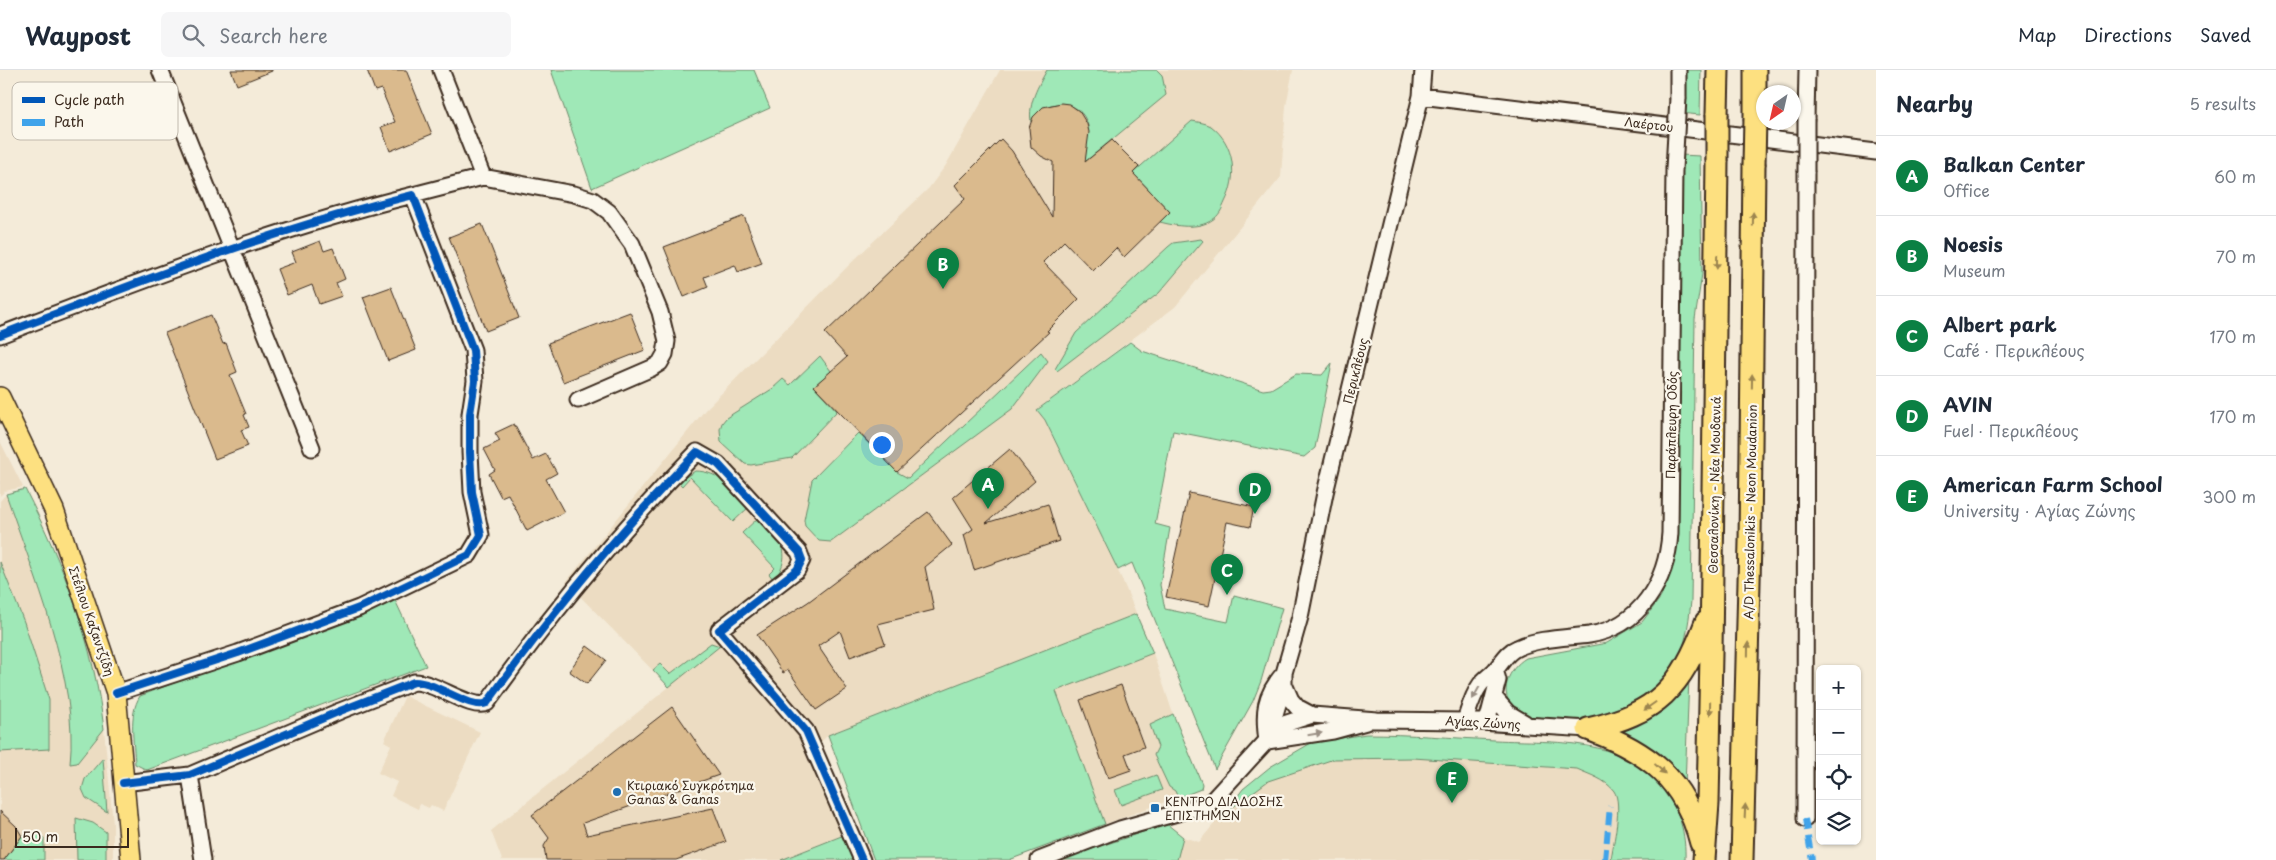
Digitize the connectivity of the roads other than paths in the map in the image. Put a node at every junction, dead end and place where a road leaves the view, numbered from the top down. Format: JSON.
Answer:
{"nodes":[{"id":1,"x":160,"y":70,"type":"edge"},
{"id":2,"x":441,"y":70,"type":"edge"},
{"id":3,"x":1423,"y":70,"type":"edge"},
{"id":4,"x":1678,"y":70,"type":"edge"},
{"id":5,"x":1718,"y":70,"type":"edge"},
{"id":6,"x":1755,"y":70,"type":"edge"},
{"id":7,"x":1807,"y":70,"type":"edge"},
{"id":8,"x":165,"y":82,"type":"edge"},
{"id":9,"x":1421,"y":96,"type":"junction"},
{"id":10,"x":178,"y":114,"type":"edge"},
{"id":11,"x":1876,"y":152,"type":"edge"},
{"id":12,"x":483,"y":177,"type":"junction"},
{"id":13,"x":412,"y":195,"type":"junction"},
{"id":14,"x":233,"y":247,"type":"junction"},
{"id":15,"x":0,"y":335,"type":"edge"},
{"id":16,"x":0,"y":396,"type":"edge"},
{"id":17,"x":578,"y":400,"type":"dead end"},
{"id":18,"x":312,"y":448,"type":"dead end"},
{"id":19,"x":1712,"y":607,"type":"junction"},
{"id":20,"x":1496,"y":670,"type":"junction"},
{"id":21,"x":1284,"y":678,"type":"junction"},
{"id":22,"x":116,"y":693,"type":"junction"},
{"id":23,"x":1494,"y":697,"type":"junction"},
{"id":24,"x":1312,"y":715,"type":"junction"},
{"id":25,"x":1377,"y":720,"type":"junction"},
{"id":26,"x":1465,"y":721,"type":"junction"},
{"id":27,"x":1487,"y":722,"type":"junction"},
{"id":28,"x":1528,"y":724,"type":"junction"},
{"id":29,"x":1588,"y":728,"type":"junction"},
{"id":30,"x":1267,"y":741,"type":"junction"},
{"id":31,"x":190,"y":775,"type":"junction"},
{"id":32,"x":123,"y":783,"type":"junction"},
{"id":33,"x":1805,"y":819,"type":"dead end"},
{"id":34,"x":1704,"y":858,"type":"edge"},
{"id":35,"x":131,"y":860,"type":"edge"},
{"id":36,"x":203,"y":860,"type":"edge"},
{"id":37,"x":862,"y":860,"type":"edge"},
{"id":38,"x":1039,"y":860,"type":"edge"},
{"id":39,"x":1742,"y":860,"type":"edge"}],
"edges":[{"from":1,"to":8,"type":"street"},
{"from":2,"to":12,"type":"street"},
{"from":3,"to":9,"type":"street","name":"Περικλέους"},
{"from":4,"to":20,"type":"street","name":"Παράπλευρη Οδός","bridge":true},
{"from":5,"to":19,"type":"highway","name":"Θεσσαλονίκη - Νέα Μουδανιά","one_way":true,"bridge":true},
{"from":39,"to":6,"type":"highway","name":"A/D Thessalonikis - Neon Moudanion","one_way":true,"bridge":true},
{"from":7,"to":33,"type":"street","bridge":true},
{"from":9,"to":11,"type":"street","name":"Λαέρτου"},
{"from":9,"to":21,"type":"street","name":"Περικλέους"},
{"from":10,"to":14,"type":"street"},
{"from":12,"to":13,"type":"street"},
{"from":12,"to":17,"type":"street"},
{"from":13,"to":14,"type":"street"},
{"from":13,"to":22,"type":"street"},
{"from":14,"to":15,"type":"street"},
{"from":14,"to":18,"type":"street"},
{"from":16,"to":22,"type":"main road","name":"Στέλιου Καζαντζίδη"},
{"from":19,"to":29,"type":"highway","one_way":true},
{"from":19,"to":34,"type":"highway","name":"Θεσσαλονίκη - Νέα Μουδανιά","one_way":true},
{"from":20,"to":23,"type":"street"},
{"from":20,"to":26,"type":"street","name":"Παράπλευρη Οδός","one_way":true},
{"from":21,"to":24,"type":"street"},
{"from":21,"to":30,"type":"street","name":"Περικλέους"},
{"from":22,"to":32,"type":"main road","name":"Στέλιου Καζαντζίδη"},
{"from":23,"to":27,"type":"street"},
{"from":23,"to":28,"type":"street"},
{"from":24,"to":25,"type":"street"},
{"from":24,"to":30,"type":"street"},
{"from":25,"to":26,"type":"street","name":"Αγίας Ζώνης"},
{"from":30,"to":25,"type":"street","one_way":true},
{"from":26,"to":27,"type":"street","name":"Αγίας Ζώνης"},
{"from":27,"to":28,"type":"street","name":"Αγίας Ζώνης"},
{"from":28,"to":29,"type":"street","name":"Αγίας Ζώνης"},
{"from":29,"to":34,"type":"highway","one_way":true},
{"from":30,"to":38,"type":"street"},
{"from":31,"to":32,"type":"street"},
{"from":31,"to":36,"type":"street"},
{"from":31,"to":37,"type":"street"},
{"from":32,"to":35,"type":"main road","name":"Στέλιου Καζαντζίδη"}]}
